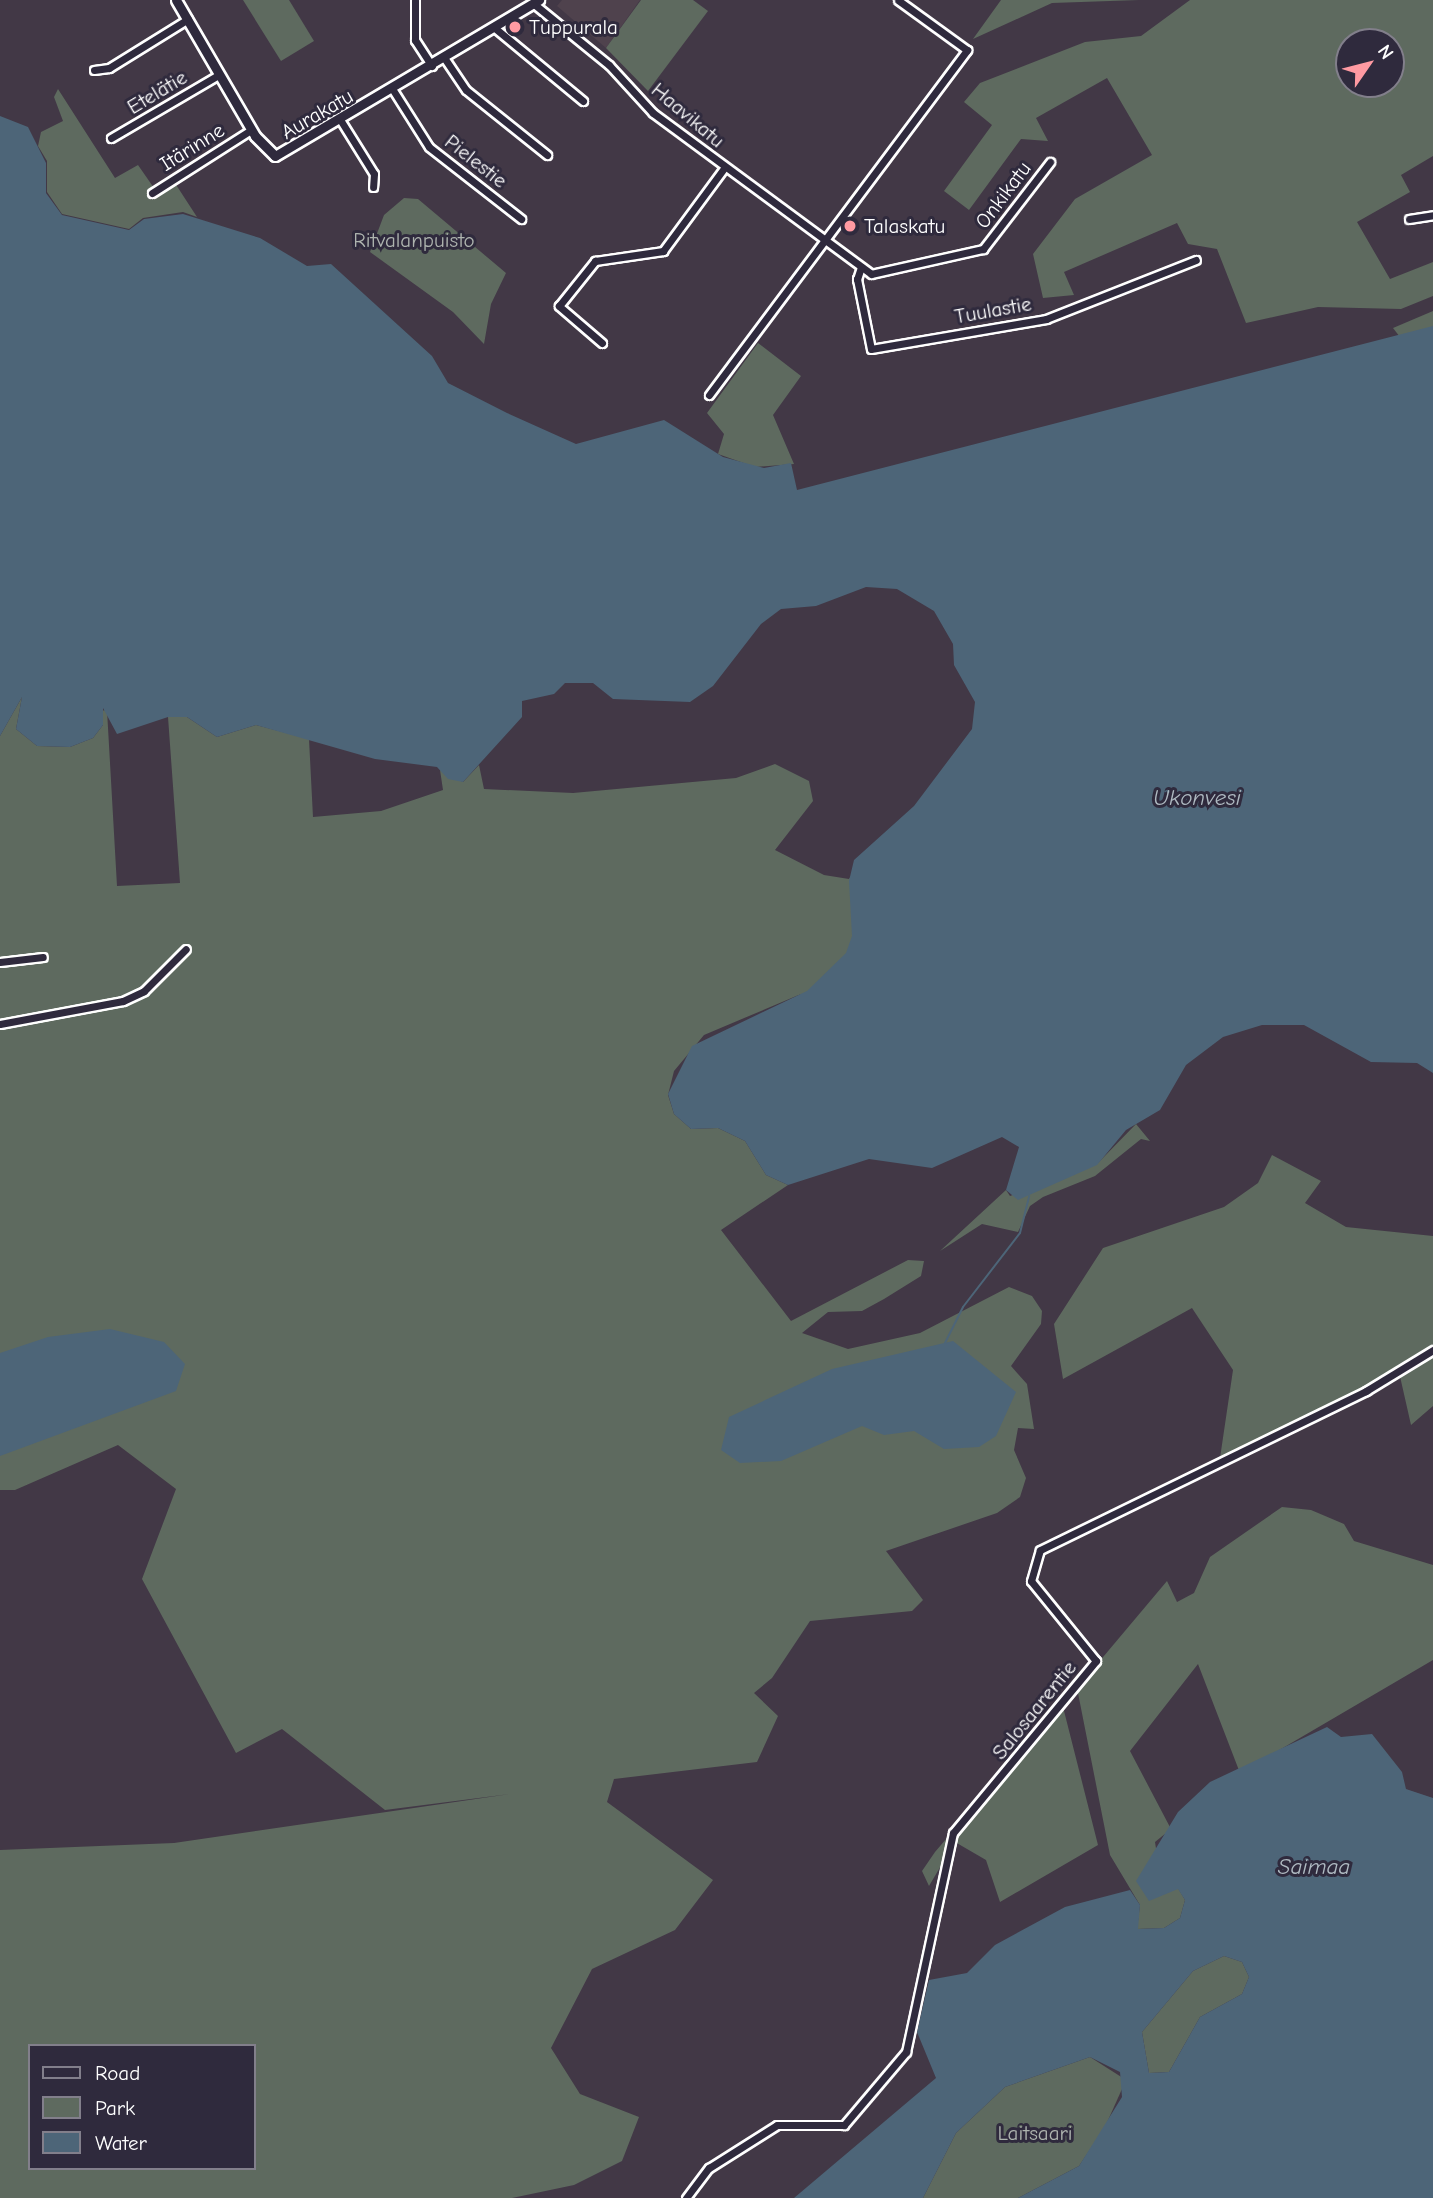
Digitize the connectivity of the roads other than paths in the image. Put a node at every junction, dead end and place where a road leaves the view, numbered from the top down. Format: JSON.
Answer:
{"nodes":[{"id":1,"x":176,"y":0,"type":"edge"},
{"id":2,"x":415,"y":0,"type":"edge"},
{"id":3,"x":898,"y":0,"type":"edge"},
{"id":4,"x":537,"y":2,"type":"edge"},
{"id":5,"x":188,"y":19,"type":"junction"},
{"id":6,"x":496,"y":29,"type":"junction"},
{"id":7,"x":445,"y":59,"type":"junction"},
{"id":8,"x":433,"y":66,"type":"junction"},
{"id":9,"x":94,"y":70,"type":"dead end"},
{"id":10,"x":220,"y":74,"type":"junction"},
{"id":11,"x":393,"y":90,"type":"junction"},
{"id":12,"x":583,"y":102,"type":"dead end"},
{"id":13,"x":341,"y":121,"type":"junction"},
{"id":14,"x":251,"y":130,"type":"junction"},
{"id":15,"x":111,"y":138,"type":"dead end"},
{"id":16,"x":547,"y":155,"type":"dead end"},
{"id":17,"x":1050,"y":162,"type":"dead end"},
{"id":18,"x":725,"y":167,"type":"junction"},
{"id":19,"x":373,"y":187,"type":"dead end"},
{"id":20,"x":152,"y":193,"type":"dead end"},
{"id":21,"x":1433,"y":215,"type":"edge"},
{"id":22,"x":521,"y":219,"type":"dead end"},
{"id":23,"x":1409,"y":219,"type":"dead end"},
{"id":24,"x":829,"y":242,"type":"junction"},
{"id":25,"x":1196,"y":260,"type":"dead end"},
{"id":26,"x":861,"y":267,"type":"junction"},
{"id":27,"x":602,"y":343,"type":"dead end"},
{"id":28,"x":709,"y":395,"type":"dead end"},
{"id":29,"x":186,"y":949,"type":"dead end"},
{"id":30,"x":43,"y":957,"type":"dead end"},
{"id":31,"x":0,"y":962,"type":"edge"},
{"id":32,"x":0,"y":1024,"type":"edge"},
{"id":33,"x":1433,"y":1350,"type":"edge"},
{"id":34,"x":686,"y":2198,"type":"edge"}],
"edges":[{"from":1,"to":5,"type":"street","name":"Aurakatu"},
{"from":2,"to":8,"type":"street"},
{"from":3,"to":24,"type":"street"},
{"from":4,"to":6,"type":"street","name":"Aurakatu"},
{"from":4,"to":18,"type":"street","name":"Haavikatu"},
{"from":5,"to":9,"type":"street"},
{"from":5,"to":10,"type":"street","name":"Aurakatu"},
{"from":6,"to":7,"type":"street","name":"Aurakatu"},
{"from":6,"to":12,"type":"street"},
{"from":7,"to":8,"type":"street","name":"Aurakatu"},
{"from":7,"to":16,"type":"street"},
{"from":8,"to":11,"type":"street","name":"Aurakatu"},
{"from":10,"to":14,"type":"street","name":"Aurakatu"},
{"from":10,"to":15,"type":"street","name":"Etelätie"},
{"from":11,"to":13,"type":"street","name":"Aurakatu"},
{"from":11,"to":22,"type":"street","name":"Pielestie"},
{"from":13,"to":14,"type":"street","name":"Aurakatu"},
{"from":13,"to":19,"type":"street"},
{"from":14,"to":20,"type":"street","name":"Itärinne"},
{"from":17,"to":26,"type":"street","name":"Onkikatu"},
{"from":18,"to":24,"type":"street","name":"Haavikatu"},
{"from":18,"to":27,"type":"street"},
{"from":21,"to":23,"type":"street"},
{"from":24,"to":26,"type":"street"},
{"from":24,"to":28,"type":"street"},
{"from":25,"to":26,"type":"street","name":"Tuulastie"},
{"from":29,"to":32,"type":"street"},
{"from":30,"to":31,"type":"street"},
{"from":33,"to":34,"type":"street","name":"Salosaarentie"}]}
